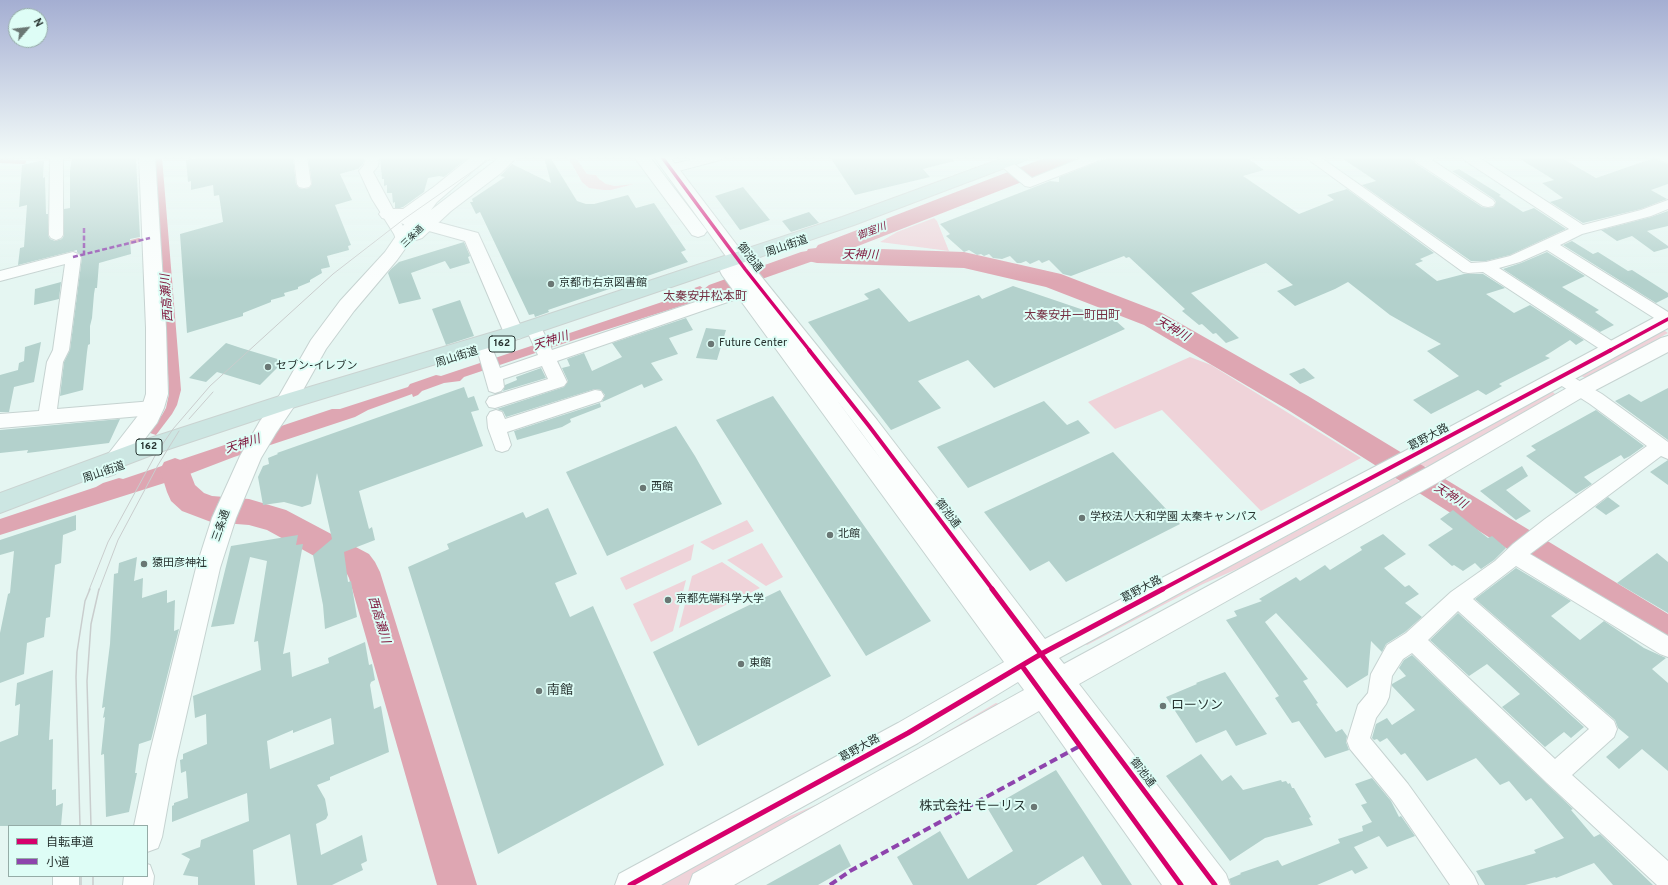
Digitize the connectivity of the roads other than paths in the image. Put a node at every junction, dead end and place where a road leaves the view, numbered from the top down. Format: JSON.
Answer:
{"nodes":[{"id":1,"x":56,"y":198,"type":"edge"},
{"id":2,"x":149,"y":198,"type":"edge"},
{"id":3,"x":380,"y":198,"type":"edge"},
{"id":4,"x":428,"y":198,"type":"edge"},
{"id":5,"x":431,"y":198,"type":"edge"},
{"id":6,"x":457,"y":198,"type":"edge"},
{"id":7,"x":677,"y":198,"type":"edge"},
{"id":8,"x":689,"y":198,"type":"edge"},
{"id":9,"x":924,"y":198,"type":"edge"},
{"id":10,"x":1370,"y":198,"type":"edge"},
{"id":11,"x":1481,"y":198,"type":"edge"},
{"id":12,"x":1532,"y":198,"type":"edge"},
{"id":13,"x":1488,"y":203,"type":"dead end"},
{"id":14,"x":1668,"y":204,"type":"edge"},
{"id":15,"x":388,"y":214,"type":"junction"},
{"id":16,"x":420,"y":223,"type":"junction"},
{"id":17,"x":1581,"y":230,"type":"junction"},
{"id":18,"x":56,"y":235,"type":"dead end"},
{"id":19,"x":402,"y":239,"type":"junction"},
{"id":20,"x":1548,"y":244,"type":"junction"},
{"id":21,"x":391,"y":256,"type":"junction"},
{"id":22,"x":1486,"y":267,"type":"junction"},
{"id":23,"x":739,"y":273,"type":"junction"},
{"id":24,"x":0,"y":276,"type":"edge"},
{"id":25,"x":1668,"y":319,"type":"edge"},
{"id":26,"x":514,"y":333,"type":"junction"},
{"id":27,"x":537,"y":335,"type":"junction"},
{"id":28,"x":1668,"y":343,"type":"edge"},
{"id":29,"x":1612,"y":349,"type":"junction"},
{"id":30,"x":485,"y":351,"type":"junction"},
{"id":31,"x":547,"y":356,"type":"junction"},
{"id":32,"x":494,"y":375,"type":"junction"},
{"id":33,"x":1560,"y":377,"type":"junction"},
{"id":34,"x":1581,"y":389,"type":"junction"},
{"id":35,"x":595,"y":396,"type":"dead end"},
{"id":36,"x":495,"y":402,"type":"junction"},
{"id":37,"x":147,"y":408,"type":"junction"},
{"id":38,"x":277,"y":415,"type":"junction"},
{"id":39,"x":47,"y":418,"type":"junction"},
{"id":40,"x":0,"y":421,"type":"edge"},
{"id":41,"x":497,"y":428,"type":"junction"},
{"id":42,"x":502,"y":445,"type":"dead end"},
{"id":43,"x":143,"y":447,"type":"junction"},
{"id":44,"x":1664,"y":449,"type":"edge"},
{"id":45,"x":117,"y":459,"type":"junction"},
{"id":46,"x":100,"y":474,"type":"junction"},
{"id":47,"x":7,"y":501,"type":"edge"},
{"id":48,"x":1517,"y":553,"type":"junction"},
{"id":49,"x":1458,"y":598,"type":"junction"},
{"id":50,"x":1413,"y":640,"type":"junction"},
{"id":51,"x":1668,"y":647,"type":"edge"},
{"id":52,"x":1032,"y":660,"type":"junction"},
{"id":53,"x":1052,"y":687,"type":"junction"},
{"id":54,"x":1555,"y":775,"type":"junction"},
{"id":55,"x":148,"y":832,"type":"edge"},
{"id":56,"x":1668,"y":878,"type":"edge"},
{"id":57,"x":630,"y":885,"type":"edge"},
{"id":58,"x":704,"y":885,"type":"edge"},
{"id":59,"x":1181,"y":885,"type":"edge"},
{"id":60,"x":1215,"y":885,"type":"edge"},
{"id":61,"x":1465,"y":885,"type":"edge"}],
"edges":[{"from":1,"to":18,"type":"street"},
{"from":2,"to":37,"type":"street"},
{"from":3,"to":15,"type":"street"},
{"from":4,"to":15,"type":"street"},
{"from":5,"to":16,"type":"street","name":"三条通"},
{"from":6,"to":16,"type":"street","name":"三条通"},
{"from":7,"to":23,"type":"street","name":"御池通"},
{"from":8,"to":23,"type":"street","name":"御池通"},
{"from":9,"to":23,"type":"highway","name":"周山街道","number":"162"},
{"from":10,"to":22,"type":"street"},
{"from":11,"to":13,"type":"street"},
{"from":12,"to":17,"type":"street"},
{"from":14,"to":17,"type":"street"},
{"from":15,"to":16,"type":"street"},
{"from":15,"to":19,"type":"street"},
{"from":16,"to":19,"type":"street","name":"三条通"},
{"from":16,"to":21,"type":"street","name":"三条通"},
{"from":16,"to":26,"type":"street"},
{"from":17,"to":20,"type":"street"},
{"from":19,"to":21,"type":"street","name":"三条通"},
{"from":20,"to":22,"type":"street"},
{"from":20,"to":25,"type":"street"},
{"from":21,"to":38,"type":"street","name":"三条通"},
{"from":22,"to":29,"type":"street"},
{"from":23,"to":26,"type":"highway","name":"周山街道","number":"162"},
{"from":23,"to":27,"type":"highway","name":"周山街道","number":"162"},
{"from":23,"to":31,"type":"street"},
{"from":23,"to":52,"type":"street","name":"御池通"},
{"from":24,"to":39,"type":"street"},
{"from":25,"to":29,"type":"street","name":"葛野大路"},
{"from":26,"to":38,"type":"highway","name":"周山街道","number":"162"},
{"from":27,"to":30,"type":"highway","name":"周山街道","number":"162"},
{"from":27,"to":31,"type":"street"},
{"from":28,"to":34,"type":"street"},
{"from":29,"to":33,"type":"street","name":"葛野大路"},
{"from":30,"to":32,"type":"street"},
{"from":30,"to":38,"type":"highway","name":"周山街道","number":"162"},
{"from":31,"to":32,"type":"street"},
{"from":31,"to":36,"type":"street"},
{"from":32,"to":36,"type":"street"},
{"from":33,"to":34,"type":"street"},
{"from":33,"to":52,"type":"street","name":"葛野大路"},
{"from":34,"to":44,"type":"street"},
{"from":34,"to":53,"type":"street"},
{"from":35,"to":41,"type":"street"},
{"from":36,"to":41,"type":"street"},
{"from":37,"to":39,"type":"street"},
{"from":37,"to":43,"type":"street"},
{"from":37,"to":45,"type":"street"},
{"from":38,"to":43,"type":"highway","name":"周山街道","number":"162"},
{"from":38,"to":55,"type":"street","name":"三条通"},
{"from":39,"to":40,"type":"street"},
{"from":41,"to":42,"type":"street"},
{"from":43,"to":45,"type":"highway","name":"周山街道","number":"162"},
{"from":43,"to":46,"type":"highway","name":"周山街道","number":"162"},
{"from":44,"to":48,"type":"street"},
{"from":45,"to":46,"type":"street"},
{"from":45,"to":47,"type":"highway","name":"周山街道","number":"162"},
{"from":46,"to":47,"type":"highway","name":"周山街道","number":"162"},
{"from":48,"to":49,"type":"street"},
{"from":48,"to":51,"type":"street"},
{"from":49,"to":50,"type":"street"},
{"from":49,"to":54,"type":"street"},
{"from":50,"to":54,"type":"street"},
{"from":50,"to":61,"type":"street"},
{"from":52,"to":53,"type":"street","name":"御池通"},
{"from":52,"to":57,"type":"street","name":"葛野大路"},
{"from":53,"to":58,"type":"street"},
{"from":53,"to":59,"type":"street","name":"御池通"},
{"from":53,"to":60,"type":"street","name":"御池通"},
{"from":54,"to":56,"type":"street"}]}
